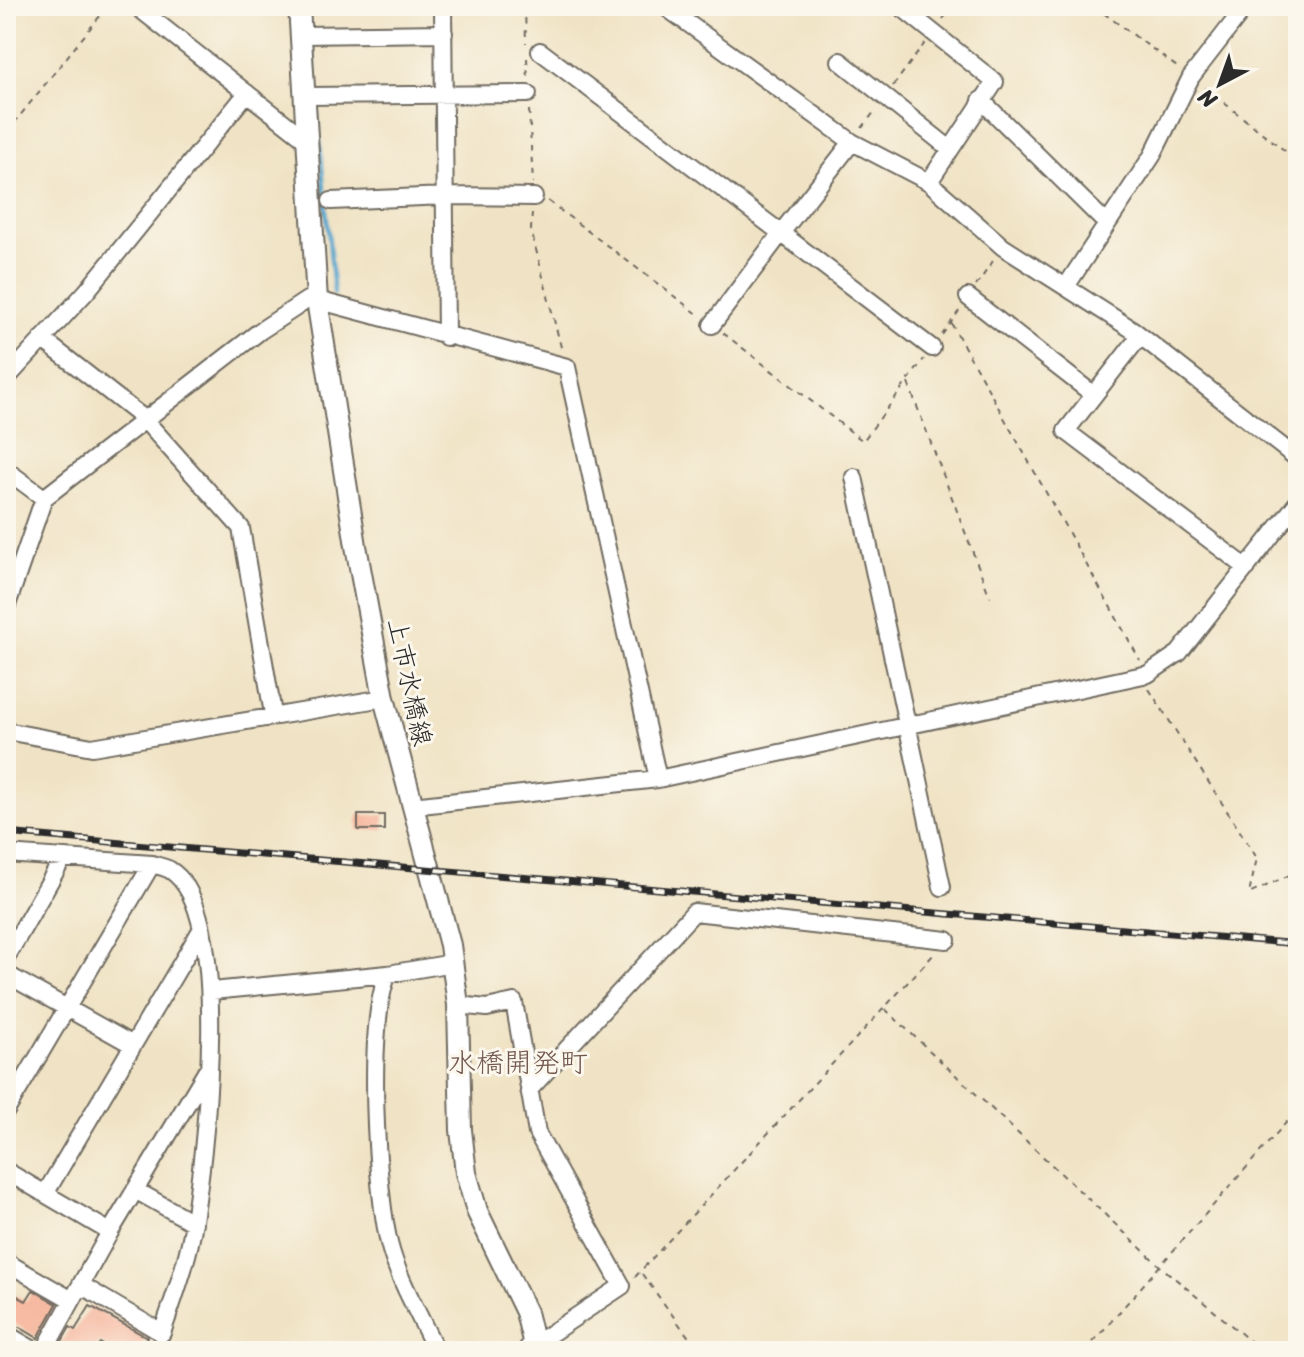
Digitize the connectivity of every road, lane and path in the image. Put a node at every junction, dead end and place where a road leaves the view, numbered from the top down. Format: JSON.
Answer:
{"nodes":[{"id":1,"x":108,"y":6,"type":"edge"},
{"id":2,"x":136,"y":6,"type":"edge"},
{"id":3,"x":299,"y":6,"type":"edge"},
{"id":4,"x":443,"y":6,"type":"edge"},
{"id":5,"x":664,"y":6,"type":"edge"},
{"id":6,"x":900,"y":6,"type":"edge"},
{"id":7,"x":953,"y":6,"type":"edge"},
{"id":8,"x":1094,"y":6,"type":"edge"},
{"id":9,"x":1246,"y":6,"type":"edge"},
{"id":10,"x":933,"y":32,"type":"junction"},
{"id":11,"x":444,"y":33,"type":"junction"},
{"id":12,"x":301,"y":35,"type":"junction"},
{"id":13,"x":540,"y":51,"type":"dead end"},
{"id":14,"x":840,"y":61,"type":"dead end"},
{"id":15,"x":1191,"y":77,"type":"junction"},
{"id":16,"x":247,"y":93,"type":"junction"},
{"id":17,"x":444,"y":93,"type":"junction"},
{"id":18,"x":528,"y":94,"type":"dead end"},
{"id":19,"x":306,"y":96,"type":"junction"},
{"id":20,"x":886,"y":96,"type":"junction"},
{"id":21,"x":981,"y":100,"type":"junction"},
{"id":22,"x":6,"y":133,"type":"edge"},
{"id":23,"x":309,"y":142,"type":"junction"},
{"id":24,"x":852,"y":142,"type":"junction"},
{"id":25,"x":950,"y":149,"type":"junction"},
{"id":26,"x":1298,"y":161,"type":"edge"},
{"id":27,"x":929,"y":182,"type":"junction"},
{"id":28,"x":445,"y":196,"type":"junction"},
{"id":29,"x":534,"y":197,"type":"joint"},
{"id":30,"x":331,"y":201,"type":"dead end"},
{"id":31,"x":1107,"y":224,"type":"junction"},
{"id":32,"x":781,"y":233,"type":"junction"},
{"id":33,"x":1067,"y":285,"type":"junction"},
{"id":34,"x":968,"y":297,"type":"dead end"},
{"id":35,"x":317,"y":300,"type":"junction"},
{"id":36,"x":712,"y":325,"type":"dead end"},
{"id":37,"x":1140,"y":336,"type":"junction"},
{"id":38,"x":446,"y":337,"type":"junction"},
{"id":39,"x":42,"y":339,"type":"junction"},
{"id":40,"x":932,"y":348,"type":"junction"},
{"id":41,"x":567,"y":367,"type":"junction"},
{"id":42,"x":6,"y":379,"type":"edge"},
{"id":43,"x":907,"y":381,"type":"junction"},
{"id":44,"x":1094,"y":395,"type":"junction"},
{"id":45,"x":143,"y":418,"type":"junction"},
{"id":46,"x":863,"y":441,"type":"dead end"},
{"id":47,"x":1298,"y":459,"type":"edge"},
{"id":48,"x":7,"y":473,"type":"edge"},
{"id":49,"x":854,"y":477,"type":"dead end"},
{"id":50,"x":44,"y":498,"type":"junction"},
{"id":51,"x":1298,"y":502,"type":"edge"},
{"id":52,"x":1247,"y":568,"type":"junction"},
{"id":53,"x":990,"y":597,"type":"dead end"},
{"id":54,"x":6,"y":608,"type":"edge"},
{"id":55,"x":1148,"y":674,"type":"junction"},
{"id":56,"x":384,"y":698,"type":"junction"},
{"id":57,"x":273,"y":714,"type":"junction"},
{"id":58,"x":907,"y":726,"type":"junction"},
{"id":59,"x":6,"y":731,"type":"edge"},
{"id":60,"x":658,"y":779,"type":"junction"},
{"id":61,"x":412,"y":806,"type":"junction"},
{"id":62,"x":6,"y":854,"type":"edge"},
{"id":63,"x":62,"y":860,"type":"junction"},
{"id":64,"x":152,"y":864,"type":"junction"},
{"id":65,"x":1298,"y":871,"type":"edge"},
{"id":66,"x":942,"y":887,"type":"dead end"},
{"id":67,"x":201,"y":930,"type":"junction"},
{"id":68,"x":947,"y":940,"type":"joint"},
{"id":69,"x":6,"y":958,"type":"edge"},
{"id":70,"x":453,"y":963,"type":"junction"},
{"id":71,"x":6,"y":974,"type":"edge"},
{"id":72,"x":388,"y":974,"type":"junction"},
{"id":73,"x":212,"y":991,"type":"junction"},
{"id":74,"x":458,"y":1005,"type":"junction"},
{"id":75,"x":67,"y":1008,"type":"junction"},
{"id":76,"x":885,"y":1009,"type":"junction"},
{"id":77,"x":131,"y":1044,"type":"junction"},
{"id":78,"x":208,"y":1069,"type":"junction"},
{"id":79,"x":529,"y":1090,"type":"junction"},
{"id":80,"x":1298,"y":1109,"type":"edge"},
{"id":81,"x":6,"y":1111,"type":"edge"},
{"id":82,"x":6,"y":1171,"type":"edge"},
{"id":83,"x":135,"y":1190,"type":"junction"},
{"id":84,"x":45,"y":1194,"type":"junction"},
{"id":85,"x":194,"y":1223,"type":"junction"},
{"id":86,"x":110,"y":1232,"type":"junction"},
{"id":87,"x":6,"y":1262,"type":"edge"},
{"id":88,"x":1160,"y":1266,"type":"junction"},
{"id":89,"x":641,"y":1273,"type":"junction"},
{"id":90,"x":622,"y":1286,"type":"junction"},
{"id":91,"x":76,"y":1293,"type":"junction"},
{"id":92,"x":6,"y":1334,"type":"edge"},
{"id":93,"x":539,"y":1345,"type":"edge"},
{"id":94,"x":35,"y":1351,"type":"edge"},
{"id":95,"x":44,"y":1351,"type":"edge"},
{"id":96,"x":436,"y":1351,"type":"edge"},
{"id":97,"x":699,"y":1351,"type":"edge"},
{"id":98,"x":1085,"y":1351,"type":"edge"},
{"id":99,"x":1262,"y":1351,"type":"edge"}],
"edges":[{"from":1,"to":22,"type":"path"},
{"from":2,"to":16,"type":"street"},
{"from":3,"to":12,"type":"main road","name":"上市水橋線"},
{"from":4,"to":11,"type":"street"},
{"from":5,"to":24,"type":"street"},
{"from":6,"to":10,"type":"street"},
{"from":7,"to":10,"type":"path"},
{"from":8,"to":15,"type":"path"},
{"from":9,"to":15,"type":"street"},
{"from":10,"to":20,"type":"path"},
{"from":10,"to":21,"type":"street"},
{"from":11,"to":12,"type":"street"},
{"from":11,"to":17,"type":"street"},
{"from":12,"to":19,"type":"main road","name":"上市水橋線"},
{"from":13,"to":32,"type":"street"},
{"from":14,"to":20,"type":"street"},
{"from":15,"to":26,"type":"path"},
{"from":15,"to":31,"type":"street"},
{"from":16,"to":23,"type":"street"},
{"from":16,"to":39,"type":"street"},
{"from":17,"to":18,"type":"street"},
{"from":17,"to":19,"type":"street"},
{"from":17,"to":28,"type":"street"},
{"from":19,"to":23,"type":"main road","name":"上市水橋線"},
{"from":20,"to":24,"type":"path"},
{"from":20,"to":25,"type":"street"},
{"from":21,"to":25,"type":"street"},
{"from":21,"to":31,"type":"street"},
{"from":23,"to":35,"type":"main road","name":"上市水橋線"},
{"from":24,"to":27,"type":"street"},
{"from":24,"to":32,"type":"street"},
{"from":25,"to":27,"type":"street"},
{"from":27,"to":33,"type":"street"},
{"from":28,"to":29,"type":"street"},
{"from":28,"to":30,"type":"street"},
{"from":28,"to":38,"type":"street"},
{"from":29,"to":41,"type":"path"},
{"from":31,"to":33,"type":"street"},
{"from":32,"to":36,"type":"street"},
{"from":32,"to":40,"type":"street"},
{"from":33,"to":37,"type":"street"},
{"from":34,"to":44,"type":"street"},
{"from":35,"to":38,"type":"street"},
{"from":35,"to":45,"type":"street"},
{"from":35,"to":56,"type":"main road","name":"上市水橋線"},
{"from":37,"to":44,"type":"street"},
{"from":37,"to":47,"type":"street"},
{"from":38,"to":41,"type":"street"},
{"from":39,"to":42,"type":"street"},
{"from":39,"to":45,"type":"street"},
{"from":40,"to":43,"type":"path"},
{"from":40,"to":55,"type":"path"},
{"from":41,"to":60,"type":"street"},
{"from":43,"to":46,"type":"path"},
{"from":43,"to":53,"type":"path"},
{"from":44,"to":52,"type":"street"},
{"from":45,"to":50,"type":"street"},
{"from":45,"to":57,"type":"street"},
{"from":48,"to":50,"type":"street"},
{"from":49,"to":58,"type":"street"},
{"from":50,"to":54,"type":"street"},
{"from":51,"to":52,"type":"street"},
{"from":52,"to":55,"type":"street"},
{"from":55,"to":58,"type":"street"},
{"from":55,"to":65,"type":"path"},
{"from":56,"to":57,"type":"street"},
{"from":56,"to":61,"type":"main road","name":"上市水橋線"},
{"from":57,"to":59,"type":"street"},
{"from":58,"to":60,"type":"street"},
{"from":58,"to":66,"type":"street"},
{"from":60,"to":61,"type":"street"},
{"from":61,"to":70,"type":"main road","name":"上市水橋線"},
{"from":62,"to":63,"type":"street"},
{"from":63,"to":64,"type":"street"},
{"from":63,"to":69,"type":"street"},
{"from":64,"to":67,"type":"street"},
{"from":64,"to":75,"type":"street"},
{"from":67,"to":73,"type":"street"},
{"from":67,"to":77,"type":"street"},
{"from":68,"to":76,"type":"path"},
{"from":68,"to":79,"type":"street"},
{"from":70,"to":72,"type":"street"},
{"from":70,"to":74,"type":"main road","name":"上市水橋線"},
{"from":71,"to":75,"type":"street"},
{"from":72,"to":73,"type":"street"},
{"from":72,"to":96,"type":"street"},
{"from":73,"to":78,"type":"street"},
{"from":74,"to":79,"type":"street"},
{"from":74,"to":93,"type":"main road","name":"上市水橋線"},
{"from":75,"to":77,"type":"street"},
{"from":75,"to":81,"type":"street"},
{"from":76,"to":88,"type":"path"},
{"from":76,"to":89,"type":"path"},
{"from":77,"to":84,"type":"street"},
{"from":78,"to":83,"type":"street"},
{"from":78,"to":85,"type":"street"},
{"from":79,"to":90,"type":"street"},
{"from":80,"to":88,"type":"path"},
{"from":82,"to":84,"type":"street"},
{"from":83,"to":85,"type":"street"},
{"from":83,"to":86,"type":"street"},
{"from":84,"to":86,"type":"street"},
{"from":85,"to":91,"type":"street"},
{"from":86,"to":91,"type":"street"},
{"from":87,"to":91,"type":"street"},
{"from":88,"to":98,"type":"path"},
{"from":88,"to":99,"type":"path"},
{"from":89,"to":90,"type":"path"},
{"from":89,"to":97,"type":"path"},
{"from":90,"to":93,"type":"street"},
{"from":91,"to":95,"type":"street"},
{"from":92,"to":94,"type":"street"}]}
